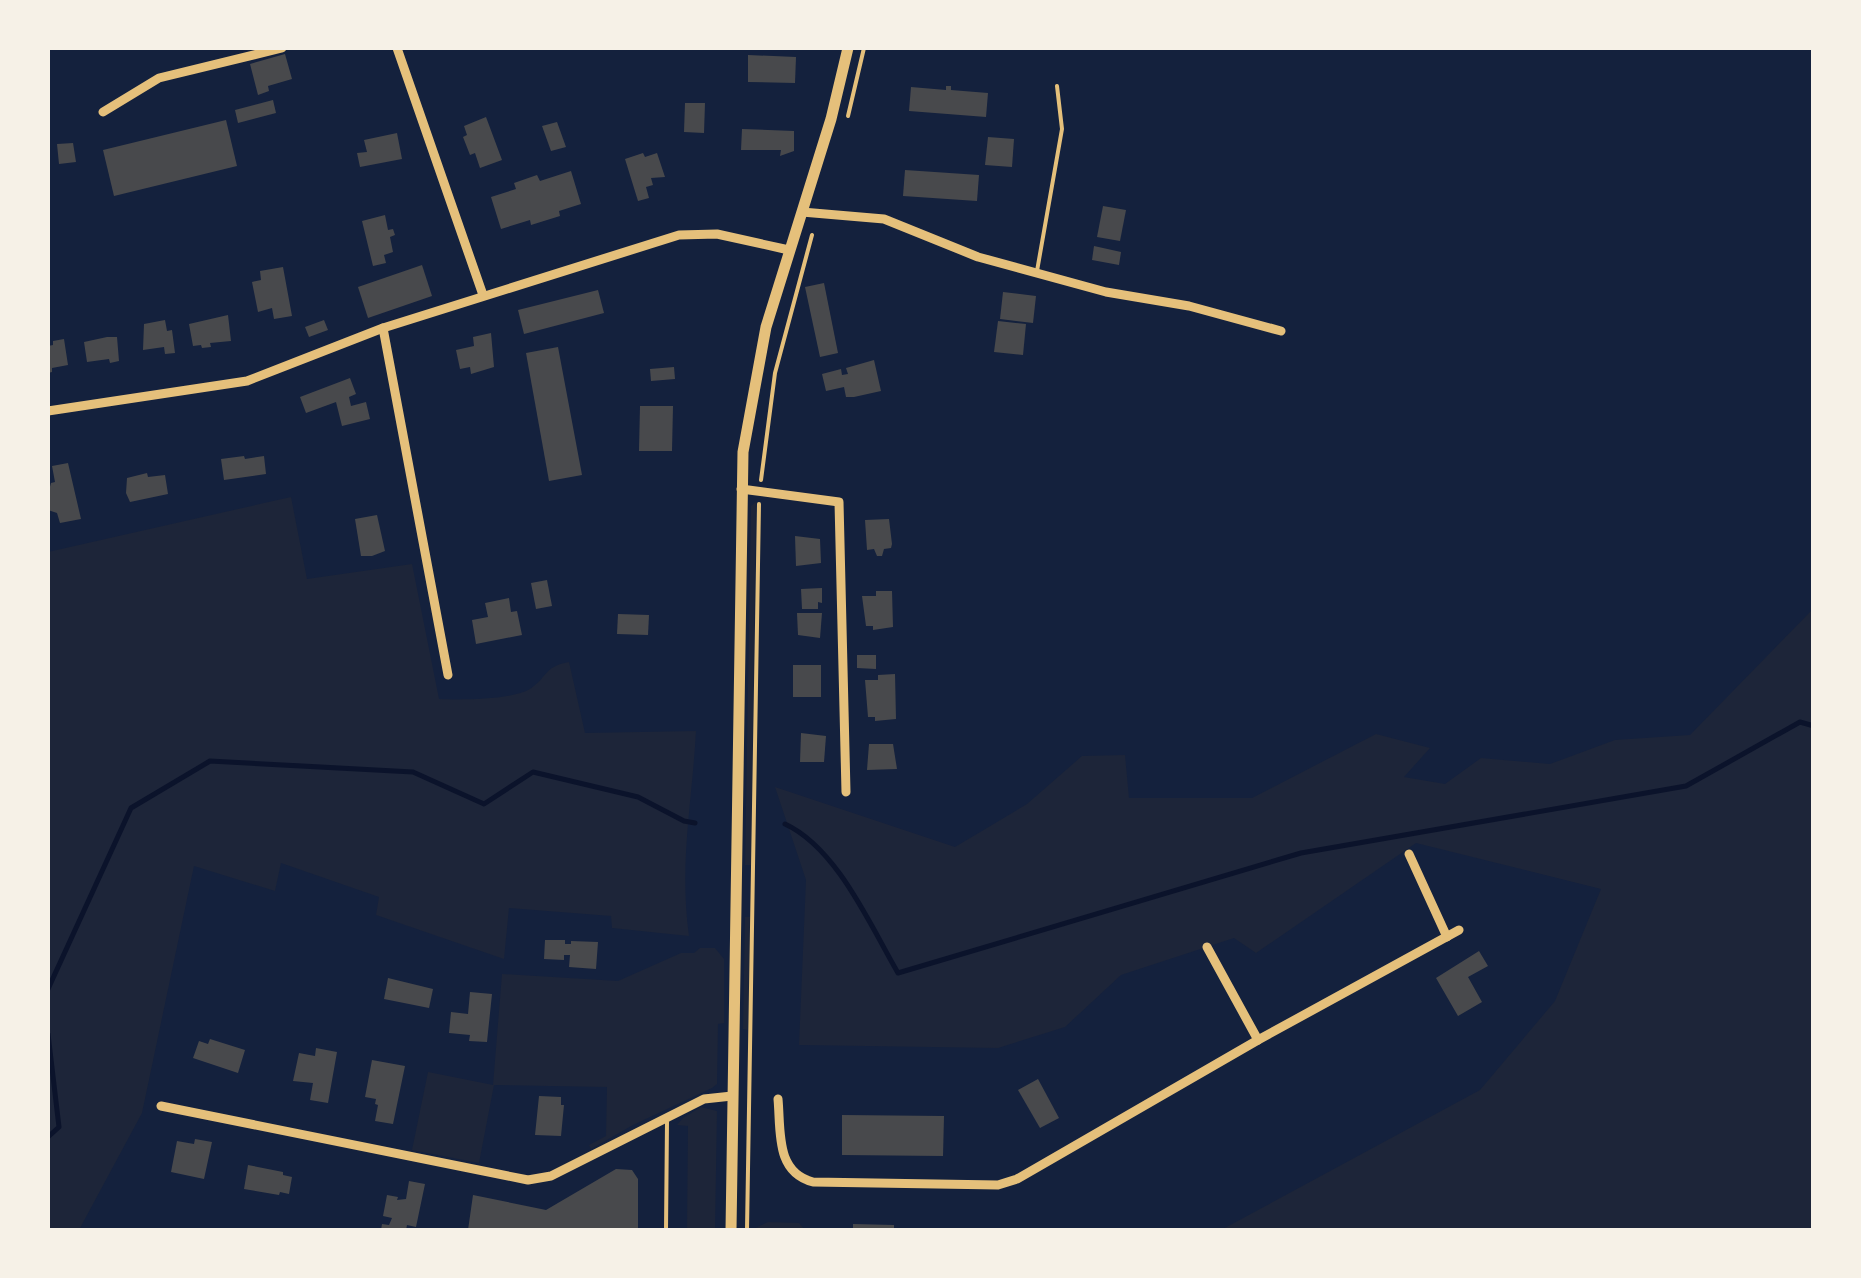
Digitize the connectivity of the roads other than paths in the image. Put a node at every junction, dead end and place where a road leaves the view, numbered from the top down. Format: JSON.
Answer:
{"nodes":[{"id":1,"x":282,"y":48,"type":"edge"},
{"id":2,"x":397,"y":48,"type":"edge"},
{"id":3,"x":848,"y":48,"type":"edge"},
{"id":4,"x":1057,"y":86,"type":"dead end"},
{"id":5,"x":103,"y":112,"type":"dead end"},
{"id":6,"x":802,"y":212,"type":"junction"},
{"id":7,"x":790,"y":250,"type":"junction"},
{"id":8,"x":1036,"y":271,"type":"junction"},
{"id":9,"x":483,"y":295,"type":"junction"},
{"id":10,"x":383,"y":328,"type":"junction"},
{"id":11,"x":1281,"y":330,"type":"dead end"},
{"id":12,"x":48,"y":412,"type":"edge"},
{"id":13,"x":741,"y":490,"type":"junction"},
{"id":14,"x":448,"y":675,"type":"dead end"},
{"id":15,"x":846,"y":792,"type":"dead end"},
{"id":16,"x":1408,"y":854,"type":"dead end"},
{"id":17,"x":1459,"y":930,"type":"dead end"},
{"id":18,"x":1447,"y":937,"type":"junction"},
{"id":19,"x":1207,"y":947,"type":"dead end"},
{"id":20,"x":1258,"y":1040,"type":"junction"},
{"id":21,"x":732,"y":1096,"type":"junction"},
{"id":22,"x":778,"y":1100,"type":"dead end"},
{"id":23,"x":162,"y":1106,"type":"dead end"},
{"id":24,"x":667,"y":1117,"type":"junction"},
{"id":25,"x":666,"y":1230,"type":"edge"},
{"id":26,"x":731,"y":1230,"type":"edge"}],
"edges":[{"from":1,"to":5,"type":"street"},
{"from":2,"to":9,"type":"street"},
{"from":3,"to":6,"type":"main road"},
{"from":4,"to":8,"type":"lane"},
{"from":6,"to":7,"type":"main road"},
{"from":6,"to":8,"type":"street"},
{"from":7,"to":9,"type":"street"},
{"from":7,"to":13,"type":"main road"},
{"from":8,"to":11,"type":"street"},
{"from":9,"to":10,"type":"street"},
{"from":10,"to":12,"type":"street"},
{"from":10,"to":14,"type":"street"},
{"from":13,"to":15,"type":"street"},
{"from":13,"to":21,"type":"main road"},
{"from":16,"to":18,"type":"street"},
{"from":17,"to":18,"type":"street"},
{"from":18,"to":20,"type":"street"},
{"from":19,"to":20,"type":"street"},
{"from":20,"to":22,"type":"street"},
{"from":21,"to":24,"type":"street"},
{"from":21,"to":26,"type":"main road"},
{"from":23,"to":24,"type":"street"},
{"from":24,"to":25,"type":"lane"}]}
